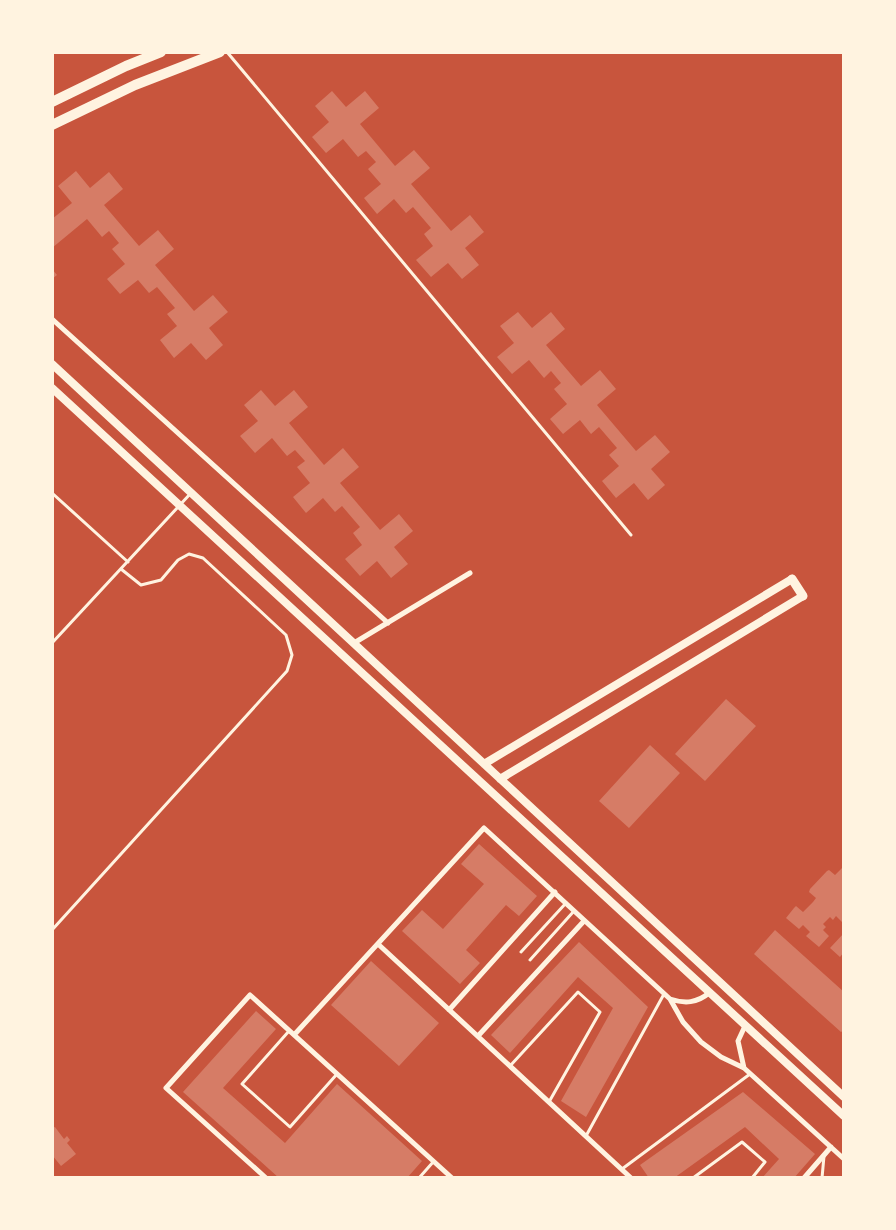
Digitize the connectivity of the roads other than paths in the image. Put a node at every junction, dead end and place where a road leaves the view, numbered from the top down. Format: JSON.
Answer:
{"nodes":[{"id":1,"x":161,"y":52,"type":"edge"},
{"id":2,"x":220,"y":52,"type":"edge"},
{"id":3,"x":227,"y":52,"type":"edge"},
{"id":4,"x":52,"y":102,"type":"edge"},
{"id":5,"x":52,"y":125,"type":"edge"},
{"id":6,"x":52,"y":319,"type":"edge"},
{"id":7,"x":52,"y":364,"type":"edge"},
{"id":8,"x":52,"y":388,"type":"edge"},
{"id":9,"x":52,"y":492,"type":"edge"},
{"id":10,"x":191,"y":493,"type":"junction"},
{"id":11,"x":180,"y":506,"type":"junction"},
{"id":12,"x":631,"y":535,"type":"dead end"},
{"id":13,"x":128,"y":562,"type":"junction"},
{"id":14,"x":122,"y":569,"type":"junction"},
{"id":15,"x":470,"y":573,"type":"dead end"},
{"id":16,"x":792,"y":579,"type":"joint"},
{"id":17,"x":803,"y":596,"type":"joint"},
{"id":18,"x":388,"y":622,"type":"junction"},
{"id":19,"x":52,"y":643,"type":"edge"},
{"id":20,"x":354,"y":643,"type":"junction"},
{"id":21,"x":484,"y":764,"type":"junction"},
{"id":22,"x":500,"y":779,"type":"junction"},
{"id":23,"x":554,"y":892,"type":"junction"},
{"id":24,"x":566,"y":903,"type":"junction"},
{"id":25,"x":574,"y":911,"type":"junction"},
{"id":26,"x":584,"y":921,"type":"junction"},
{"id":27,"x":52,"y":930,"type":"edge"},
{"id":28,"x":378,"y":944,"type":"junction"},
{"id":29,"x":521,"y":952,"type":"dead end"},
{"id":30,"x":530,"y":960,"type":"dead end"},
{"id":31,"x":709,"y":993,"type":"junction"},
{"id":32,"x":664,"y":994,"type":"junction"},
{"id":33,"x":670,"y":999,"type":"junction"},
{"id":34,"x":449,"y":1010,"type":"junction"},
{"id":35,"x":745,"y":1026,"type":"junction"},
{"id":36,"x":292,"y":1033,"type":"junction"},
{"id":37,"x":478,"y":1036,"type":"junction"},
{"id":38,"x":510,"y":1066,"type":"junction"},
{"id":39,"x":744,"y":1068,"type":"junction"},
{"id":40,"x":337,"y":1074,"type":"junction"},
{"id":41,"x":751,"y":1074,"type":"junction"},
{"id":42,"x":844,"y":1097,"type":"edge"},
{"id":43,"x":549,"y":1102,"type":"junction"},
{"id":44,"x":844,"y":1116,"type":"edge"},
{"id":45,"x":586,"y":1136,"type":"junction"},
{"id":46,"x":831,"y":1147,"type":"junction"},
{"id":47,"x":824,"y":1154,"type":"junction"},
{"id":48,"x":844,"y":1159,"type":"edge"},
{"id":49,"x":434,"y":1161,"type":"junction"},
{"id":50,"x":622,"y":1169,"type":"junction"},
{"id":51,"x":266,"y":1178,"type":"edge"},
{"id":52,"x":419,"y":1178,"type":"edge"},
{"id":53,"x":452,"y":1178,"type":"edge"},
{"id":54,"x":631,"y":1178,"type":"edge"},
{"id":55,"x":693,"y":1178,"type":"edge"},
{"id":56,"x":752,"y":1178,"type":"edge"},
{"id":57,"x":804,"y":1178,"type":"edge"},
{"id":58,"x":822,"y":1178,"type":"edge"}],
"edges":[{"from":1,"to":4,"type":"main road"},
{"from":2,"to":5,"type":"main road"},
{"from":3,"to":12,"type":"lane"},
{"from":6,"to":18,"type":"street"},
{"from":7,"to":10,"type":"street"},
{"from":8,"to":11,"type":"street"},
{"from":9,"to":13,"type":"lane"},
{"from":10,"to":11,"type":"lane"},
{"from":10,"to":20,"type":"street"},
{"from":11,"to":13,"type":"lane"},
{"from":11,"to":31,"type":"street"},
{"from":13,"to":14,"type":"lane"},
{"from":14,"to":19,"type":"lane"},
{"from":14,"to":27,"type":"lane"},
{"from":15,"to":18,"type":"street"},
{"from":16,"to":17,"type":"main road"},
{"from":16,"to":21,"type":"street"},
{"from":17,"to":22,"type":"street"},
{"from":18,"to":20,"type":"street"},
{"from":20,"to":21,"type":"street"},
{"from":21,"to":22,"type":"street"},
{"from":22,"to":42,"type":"street"},
{"from":23,"to":24,"type":"street"},
{"from":23,"to":28,"type":"street"},
{"from":23,"to":34,"type":"street"},
{"from":24,"to":25,"type":"street"},
{"from":24,"to":29,"type":"lane"},
{"from":25,"to":26,"type":"street"},
{"from":25,"to":30,"type":"lane"},
{"from":26,"to":32,"type":"street"},
{"from":26,"to":37,"type":"street"},
{"from":28,"to":34,"type":"street"},
{"from":28,"to":36,"type":"street"},
{"from":31,"to":33,"type":"street"},
{"from":31,"to":35,"type":"street"},
{"from":32,"to":33,"type":"street"},
{"from":32,"to":45,"type":"lane"},
{"from":33,"to":39,"type":"street"},
{"from":34,"to":37,"type":"street"},
{"from":35,"to":39,"type":"street"},
{"from":35,"to":44,"type":"street"},
{"from":36,"to":40,"type":"street"},
{"from":36,"to":40,"type":"lane"},
{"from":36,"to":51,"type":"street"},
{"from":37,"to":38,"type":"street"},
{"from":38,"to":43,"type":"street"},
{"from":38,"to":43,"type":"lane"},
{"from":39,"to":41,"type":"street"},
{"from":40,"to":49,"type":"street"},
{"from":41,"to":46,"type":"street"},
{"from":41,"to":50,"type":"lane"},
{"from":43,"to":45,"type":"street"},
{"from":45,"to":50,"type":"street"},
{"from":46,"to":47,"type":"street"},
{"from":46,"to":48,"type":"street"},
{"from":47,"to":57,"type":"street"},
{"from":47,"to":58,"type":"lane"},
{"from":49,"to":52,"type":"lane"},
{"from":49,"to":53,"type":"street"},
{"from":50,"to":54,"type":"street"},
{"from":55,"to":56,"type":"lane"}]}
